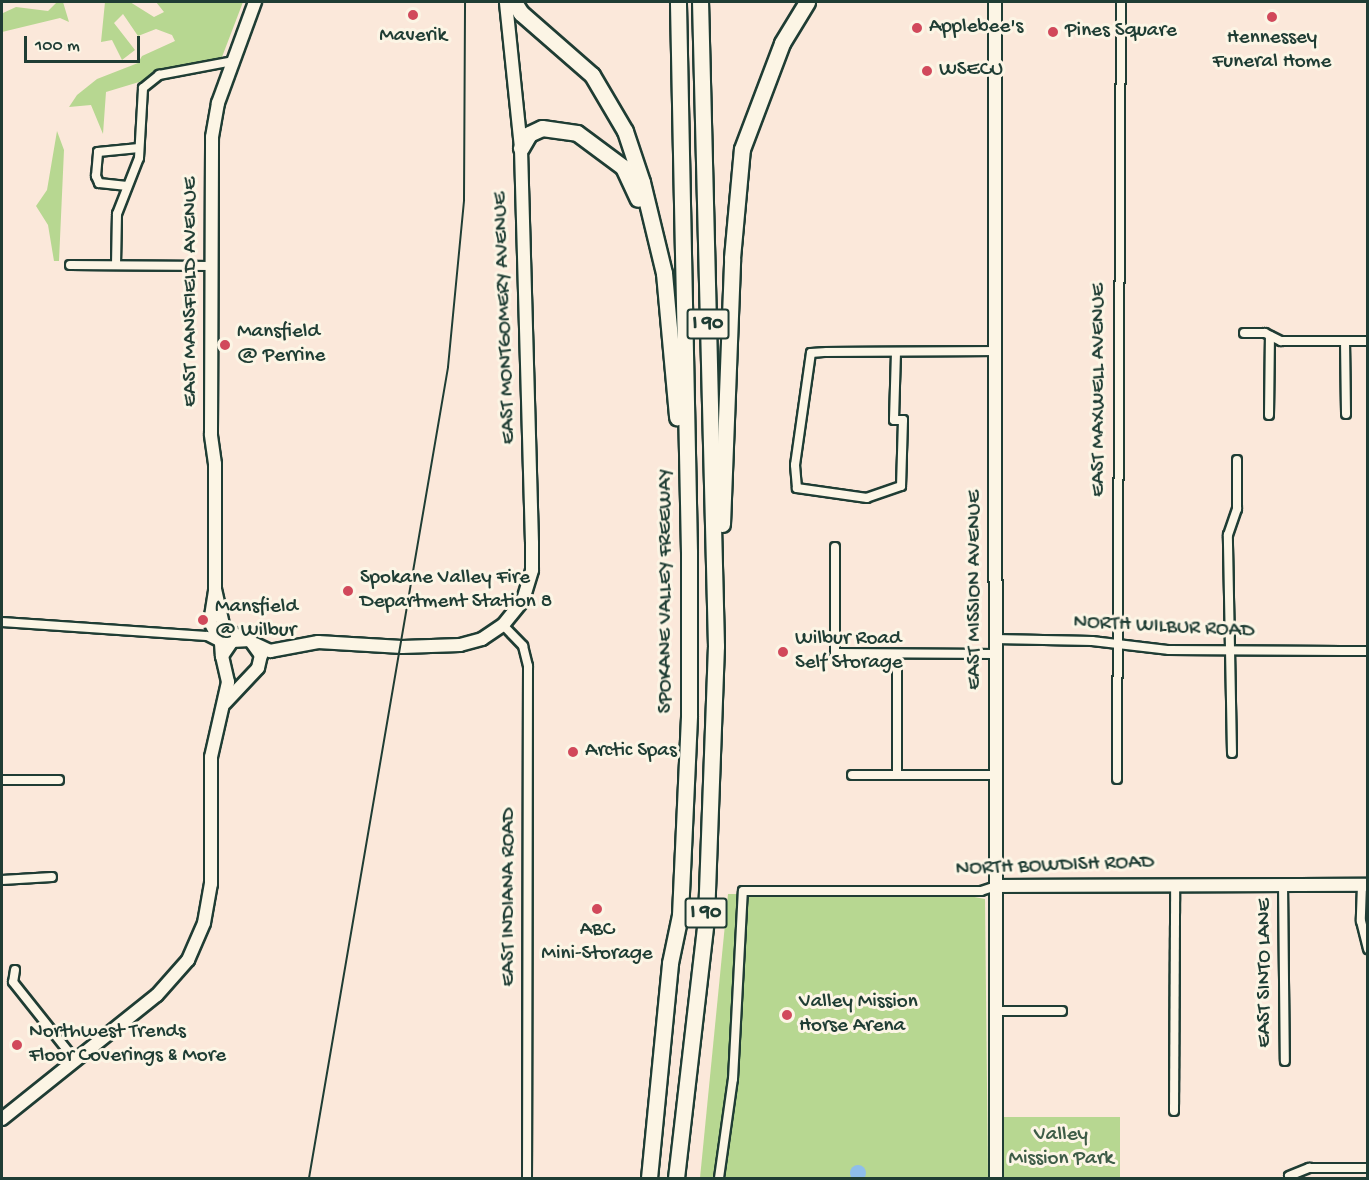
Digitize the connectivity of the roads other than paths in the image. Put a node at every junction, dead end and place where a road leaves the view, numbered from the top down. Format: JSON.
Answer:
{"nodes":[{"id":1,"x":255,"y":2,"type":"edge"},
{"id":2,"x":506,"y":2,"type":"edge"},
{"id":3,"x":514,"y":2,"type":"edge"},
{"id":4,"x":678,"y":2,"type":"edge"},
{"id":5,"x":700,"y":2,"type":"edge"},
{"id":6,"x":807,"y":2,"type":"edge"},
{"id":7,"x":995,"y":2,"type":"edge"},
{"id":8,"x":1120,"y":2,"type":"edge"},
{"id":9,"x":233,"y":61,"type":"junction"},
{"id":10,"x":140,"y":148,"type":"junction"},
{"id":11,"x":521,"y":148,"type":"junction"},
{"id":12,"x":127,"y":186,"type":"junction"},
{"id":13,"x":70,"y":265,"type":"dead end"},
{"id":14,"x":116,"y":265,"type":"junction"},
{"id":15,"x":212,"y":266,"type":"junction"},
{"id":16,"x":664,"y":273,"type":"junction"},
{"id":17,"x":1244,"y":333,"type":"dead end"},
{"id":18,"x":1270,"y":336,"type":"junction"},
{"id":19,"x":1345,"y":341,"type":"junction"},
{"id":20,"x":1368,"y":341,"type":"edge"},
{"id":21,"x":995,"y":351,"type":"junction"},
{"id":22,"x":896,"y":352,"type":"junction"},
{"id":23,"x":1346,"y":414,"type":"dead end"},
{"id":24,"x":1269,"y":415,"type":"dead end"},
{"id":25,"x":1237,"y":460,"type":"dead end"},
{"id":26,"x":835,"y":547,"type":"dead end"},
{"id":27,"x":689,"y":552,"type":"junction"},
{"id":28,"x":215,"y":589,"type":"junction"},
{"id":29,"x":2,"y":622,"type":"edge"},
{"id":30,"x":503,"y":625,"type":"junction"},
{"id":31,"x":211,"y":627,"type":"junction"},
{"id":32,"x":197,"y":636,"type":"junction"},
{"id":33,"x":995,"y":639,"type":"junction"},
{"id":34,"x":250,"y":641,"type":"junction"},
{"id":35,"x":221,"y":643,"type":"junction"},
{"id":36,"x":1117,"y":645,"type":"junction"},
{"id":37,"x":716,"y":646,"type":"junction"},
{"id":38,"x":292,"y":648,"type":"junction"},
{"id":39,"x":1368,"y":651,"type":"edge"},
{"id":40,"x":1230,"y":652,"type":"junction"},
{"id":41,"x":897,"y":654,"type":"junction"},
{"id":42,"x":995,"y":654,"type":"junction"},
{"id":43,"x":223,"y":663,"type":"junction"},
{"id":44,"x":258,"y":668,"type":"junction"},
{"id":45,"x":248,"y":677,"type":"junction"},
{"id":46,"x":225,"y":703,"type":"junction"},
{"id":47,"x":1232,"y":753,"type":"dead end"},
{"id":48,"x":852,"y":775,"type":"dead end"},
{"id":49,"x":897,"y":775,"type":"junction"},
{"id":50,"x":996,"y":775,"type":"junction"},
{"id":51,"x":1117,"y":779,"type":"dead end"},
{"id":52,"x":2,"y":780,"type":"edge"},
{"id":53,"x":59,"y":780,"type":"dead end"},
{"id":54,"x":52,"y":877,"type":"dead end"},
{"id":55,"x":2,"y":880,"type":"edge"},
{"id":56,"x":1175,"y":884,"type":"junction"},
{"id":57,"x":1284,"y":884,"type":"junction"},
{"id":58,"x":1365,"y":885,"type":"edge"},
{"id":59,"x":996,"y":886,"type":"junction"},
{"id":60,"x":1368,"y":949,"type":"edge"},
{"id":61,"x":15,"y":970,"type":"dead end"},
{"id":62,"x":996,"y":1011,"type":"junction"},
{"id":63,"x":1062,"y":1011,"type":"dead end"},
{"id":64,"x":75,"y":1060,"type":"junction"},
{"id":65,"x":1285,"y":1061,"type":"dead end"},
{"id":66,"x":1174,"y":1111,"type":"dead end"},
{"id":67,"x":2,"y":1119,"type":"edge"},
{"id":68,"x":1368,"y":1168,"type":"edge"},
{"id":69,"x":1289,"y":1176,"type":"dead end"},
{"id":70,"x":527,"y":1179,"type":"edge"},
{"id":71,"x":649,"y":1179,"type":"edge"},
{"id":72,"x":676,"y":1179,"type":"edge"},
{"id":73,"x":719,"y":1179,"type":"edge"},
{"id":74,"x":996,"y":1179,"type":"edge"}],
"edges":[{"from":1,"to":9,"type":"street","name":"EAST MANSFIELD AVENUE"},
{"from":2,"to":11,"type":"street","name":"EAST MONTGOMERY AVENUE"},
{"from":3,"to":16,"type":"highway"},
{"from":4,"to":27,"type":"highway","name":"SPOKANE VALLEY FREEWAY","number":"I 90"},
{"from":5,"to":37,"type":"highway","number":"I 90"},
{"from":6,"to":37,"type":"highway"},
{"from":7,"to":21,"type":"street","name":"EAST MISSION AVENUE"},
{"from":8,"to":36,"type":"street","name":"EAST MAXWELL AVENUE"},
{"from":9,"to":10,"type":"street"},
{"from":9,"to":15,"type":"street","name":"EAST MANSFIELD AVENUE"},
{"from":10,"to":12,"type":"street"},
{"from":10,"to":12,"type":"street"},
{"from":11,"to":16,"type":"highway"},
{"from":11,"to":30,"type":"street","name":"EAST MONTGOMERY AVENUE"},
{"from":12,"to":14,"type":"street"},
{"from":13,"to":14,"type":"street"},
{"from":14,"to":15,"type":"street"},
{"from":15,"to":28,"type":"street","name":"EAST MANSFIELD AVENUE"},
{"from":16,"to":27,"type":"highway"},
{"from":17,"to":18,"type":"street"},
{"from":18,"to":19,"type":"street"},
{"from":18,"to":24,"type":"street"},
{"from":19,"to":20,"type":"street"},
{"from":19,"to":23,"type":"street"},
{"from":21,"to":22,"type":"street"},
{"from":21,"to":33,"type":"street","name":"EAST MISSION AVENUE"},
{"from":22,"to":22,"type":"street"},
{"from":25,"to":40,"type":"street"},
{"from":26,"to":41,"type":"street"},
{"from":27,"to":71,"type":"highway","name":"SPOKANE VALLEY FREEWAY","number":"I 90"},
{"from":28,"to":31,"type":"street","name":"EAST MANSFIELD AVENUE"},
{"from":28,"to":34,"type":"street","name":"EAST MANSFIELD AVENUE"},
{"from":29,"to":32,"type":"street"},
{"from":30,"to":38,"type":"street"},
{"from":30,"to":70,"type":"street","name":"EAST INDIANA ROAD"},
{"from":31,"to":32,"type":"street"},
{"from":31,"to":35,"type":"street"},
{"from":32,"to":35,"type":"street"},
{"from":33,"to":36,"type":"street","name":"NORTH WILBUR ROAD"},
{"from":33,"to":42,"type":"street","name":"EAST MISSION AVENUE"},
{"from":34,"to":38,"type":"street"},
{"from":34,"to":43,"type":"street"},
{"from":34,"to":44,"type":"street"},
{"from":35,"to":43,"type":"street"},
{"from":36,"to":40,"type":"street","name":"NORTH WILBUR ROAD"},
{"from":36,"to":51,"type":"street","name":"EAST MAXWELL AVENUE"},
{"from":37,"to":72,"type":"highway","number":"I 90"},
{"from":38,"to":44,"type":"street"},
{"from":39,"to":40,"type":"street","name":"NORTH WILBUR ROAD"},
{"from":40,"to":47,"type":"street"},
{"from":41,"to":42,"type":"street"},
{"from":41,"to":49,"type":"street"},
{"from":42,"to":50,"type":"street","name":"EAST MISSION AVENUE"},
{"from":43,"to":45,"type":"street"},
{"from":43,"to":46,"type":"street"},
{"from":44,"to":45,"type":"street"},
{"from":45,"to":46,"type":"street"},
{"from":46,"to":64,"type":"street"},
{"from":48,"to":49,"type":"street"},
{"from":49,"to":50,"type":"street"},
{"from":50,"to":59,"type":"street","name":"EAST MISSION AVENUE"},
{"from":52,"to":53,"type":"street"},
{"from":54,"to":55,"type":"street"},
{"from":56,"to":57,"type":"street","name":"NORTH BOWDISH ROAD"},
{"from":56,"to":59,"type":"street","name":"NORTH BOWDISH ROAD"},
{"from":56,"to":66,"type":"street"},
{"from":57,"to":58,"type":"street","name":"NORTH BOWDISH ROAD"},
{"from":57,"to":65,"type":"street","name":"EAST SINTO LANE"},
{"from":58,"to":60,"type":"street"},
{"from":59,"to":62,"type":"street","name":"EAST MISSION AVENUE"},
{"from":59,"to":73,"type":"street","name":"NORTH BOWDISH ROAD"},
{"from":61,"to":64,"type":"street"},
{"from":62,"to":63,"type":"street"},
{"from":62,"to":74,"type":"street","name":"EAST MISSION AVENUE"},
{"from":64,"to":67,"type":"street"},
{"from":68,"to":69,"type":"street"}]}
